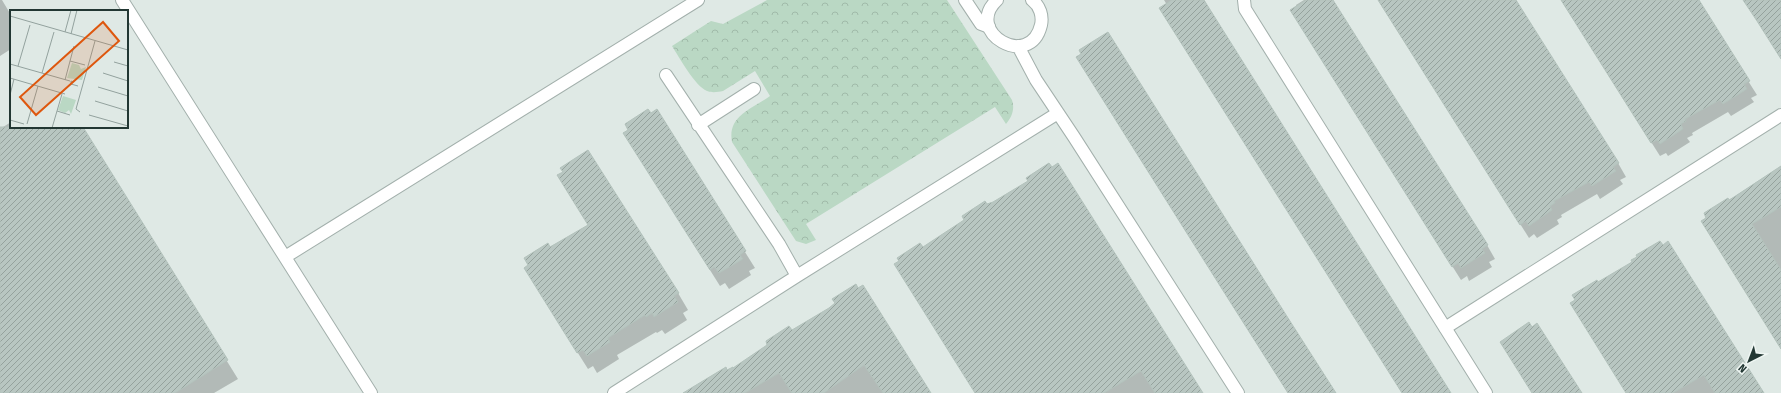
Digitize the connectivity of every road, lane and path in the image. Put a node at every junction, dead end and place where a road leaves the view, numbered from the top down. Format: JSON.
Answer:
{"nodes":[{"id":1,"x":122,"y":0,"type":"edge"},
{"id":2,"x":698,"y":0,"type":"edge"},
{"id":3,"x":965,"y":0,"type":"edge"},
{"id":4,"x":996,"y":0,"type":"edge"},
{"id":5,"x":1032,"y":0,"type":"edge"},
{"id":6,"x":1244,"y":0,"type":"edge"},
{"id":7,"x":989,"y":27,"type":"junction"},
{"id":8,"x":1018,"y":46,"type":"junction"},
{"id":9,"x":666,"y":75,"type":"dead end"},
{"id":10,"x":754,"y":89,"type":"dead end"},
{"id":11,"x":1058,"y":113,"type":"junction"},
{"id":12,"x":1781,"y":115,"type":"edge"},
{"id":13,"x":698,"y":125,"type":"junction"},
{"id":14,"x":285,"y":257,"type":"junction"},
{"id":15,"x":798,"y":276,"type":"junction"},
{"id":16,"x":1445,"y":328,"type":"junction"},
{"id":17,"x":371,"y":393,"type":"edge"},
{"id":18,"x":614,"y":393,"type":"edge"},
{"id":19,"x":1238,"y":393,"type":"edge"},
{"id":20,"x":1486,"y":393,"type":"edge"}],
"edges":[{"from":1,"to":14,"type":"street"},
{"from":2,"to":14,"type":"street"},
{"from":3,"to":7,"type":"street"},
{"from":4,"to":7,"type":"street"},
{"from":5,"to":8,"type":"street"},
{"from":6,"to":16,"type":"street"},
{"from":7,"to":8,"type":"street"},
{"from":8,"to":11,"type":"street"},
{"from":9,"to":13,"type":"street"},
{"from":10,"to":13,"type":"street"},
{"from":11,"to":15,"type":"street"},
{"from":11,"to":19,"type":"street"},
{"from":12,"to":16,"type":"street"},
{"from":13,"to":15,"type":"street"},
{"from":14,"to":17,"type":"street"},
{"from":15,"to":18,"type":"street"},
{"from":16,"to":20,"type":"street"}]}
